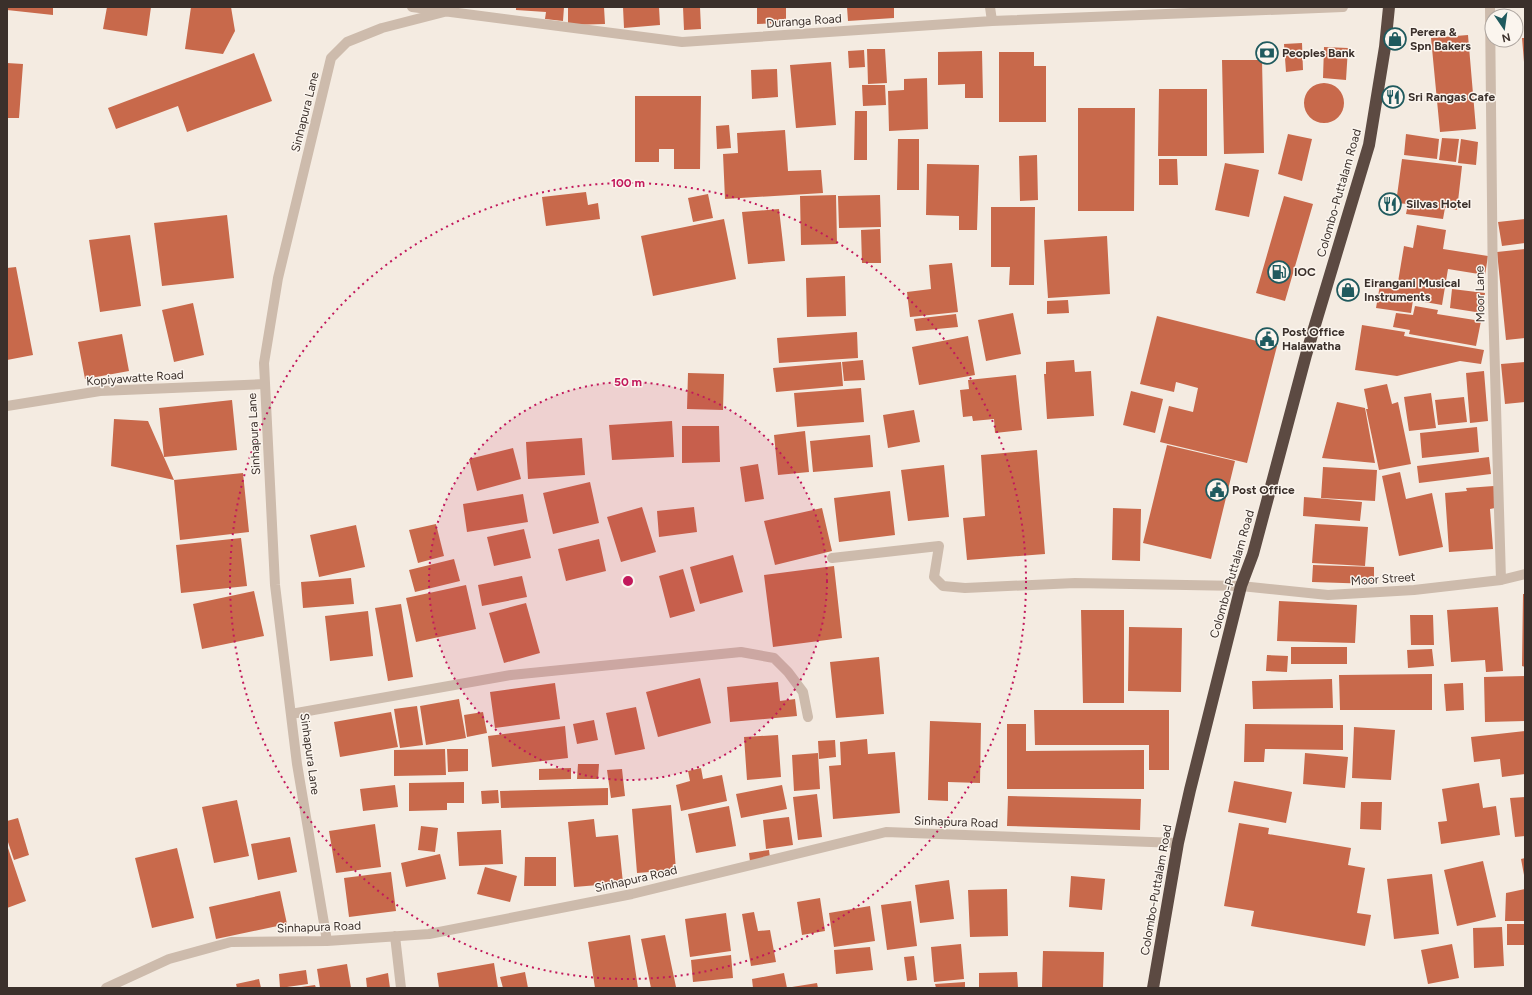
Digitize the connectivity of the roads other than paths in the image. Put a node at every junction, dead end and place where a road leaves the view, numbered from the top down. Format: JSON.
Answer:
{"nodes":[{"id":1,"x":412,"y":7,"type":"edge"},
{"id":2,"x":990,"y":7,"type":"edge"},
{"id":3,"x":1343,"y":7,"type":"edge"},
{"id":4,"x":1388,"y":7,"type":"edge"},
{"id":5,"x":1490,"y":7,"type":"edge"},
{"id":6,"x":448,"y":11,"type":"junction"},
{"id":7,"x":992,"y":21,"type":"junction"},
{"id":8,"x":265,"y":384,"type":"junction"},
{"id":9,"x":7,"y":406,"type":"edge"},
{"id":10,"x":832,"y":558,"type":"dead end"},
{"id":11,"x":1525,"y":574,"type":"edge"},
{"id":12,"x":1501,"y":580,"type":"junction"},
{"id":13,"x":1241,"y":586,"type":"junction"},
{"id":14,"x":291,"y":714,"type":"junction"},
{"id":15,"x":808,"y":717,"type":"dead end"},
{"id":16,"x":1178,"y":843,"type":"junction"},
{"id":17,"x":395,"y":936,"type":"junction"},
{"id":18,"x":327,"y":940,"type":"junction"},
{"id":19,"x":106,"y":988,"type":"edge"},
{"id":20,"x":400,"y":988,"type":"edge"},
{"id":21,"x":1153,"y":988,"type":"edge"}],
"edges":[{"from":1,"to":6,"type":"street","name":"Duranga Road"},
{"from":2,"to":7,"type":"street"},
{"from":3,"to":7,"type":"street","name":"Duranga Road"},
{"from":4,"to":13,"type":"highway","name":"Colombo-Puttalam Road"},
{"from":5,"to":12,"type":"street","name":"Moor Lane"},
{"from":6,"to":7,"type":"street","name":"Duranga Road"},
{"from":6,"to":8,"type":"street","name":"Sinhapura Lane"},
{"from":8,"to":9,"type":"street","name":"Kopiyawatte Road"},
{"from":8,"to":14,"type":"street","name":"Sinhapura Lane"},
{"from":10,"to":13,"type":"street","name":"Moor Street"},
{"from":11,"to":12,"type":"street","name":"Moor Street"},
{"from":12,"to":13,"type":"street","name":"Moor Street"},
{"from":13,"to":16,"type":"highway","name":"Colombo-Puttalam Road"},
{"from":14,"to":15,"type":"street"},
{"from":14,"to":18,"type":"street","name":"Sinhapura Lane"},
{"from":16,"to":17,"type":"street","name":"Sinhapura Road"},
{"from":16,"to":21,"type":"highway","name":"Colombo-Puttalam Road"},
{"from":17,"to":18,"type":"street","name":"Sinhapura Road"},
{"from":17,"to":20,"type":"street"},
{"from":18,"to":19,"type":"street","name":"Sinhapura Road"}]}
